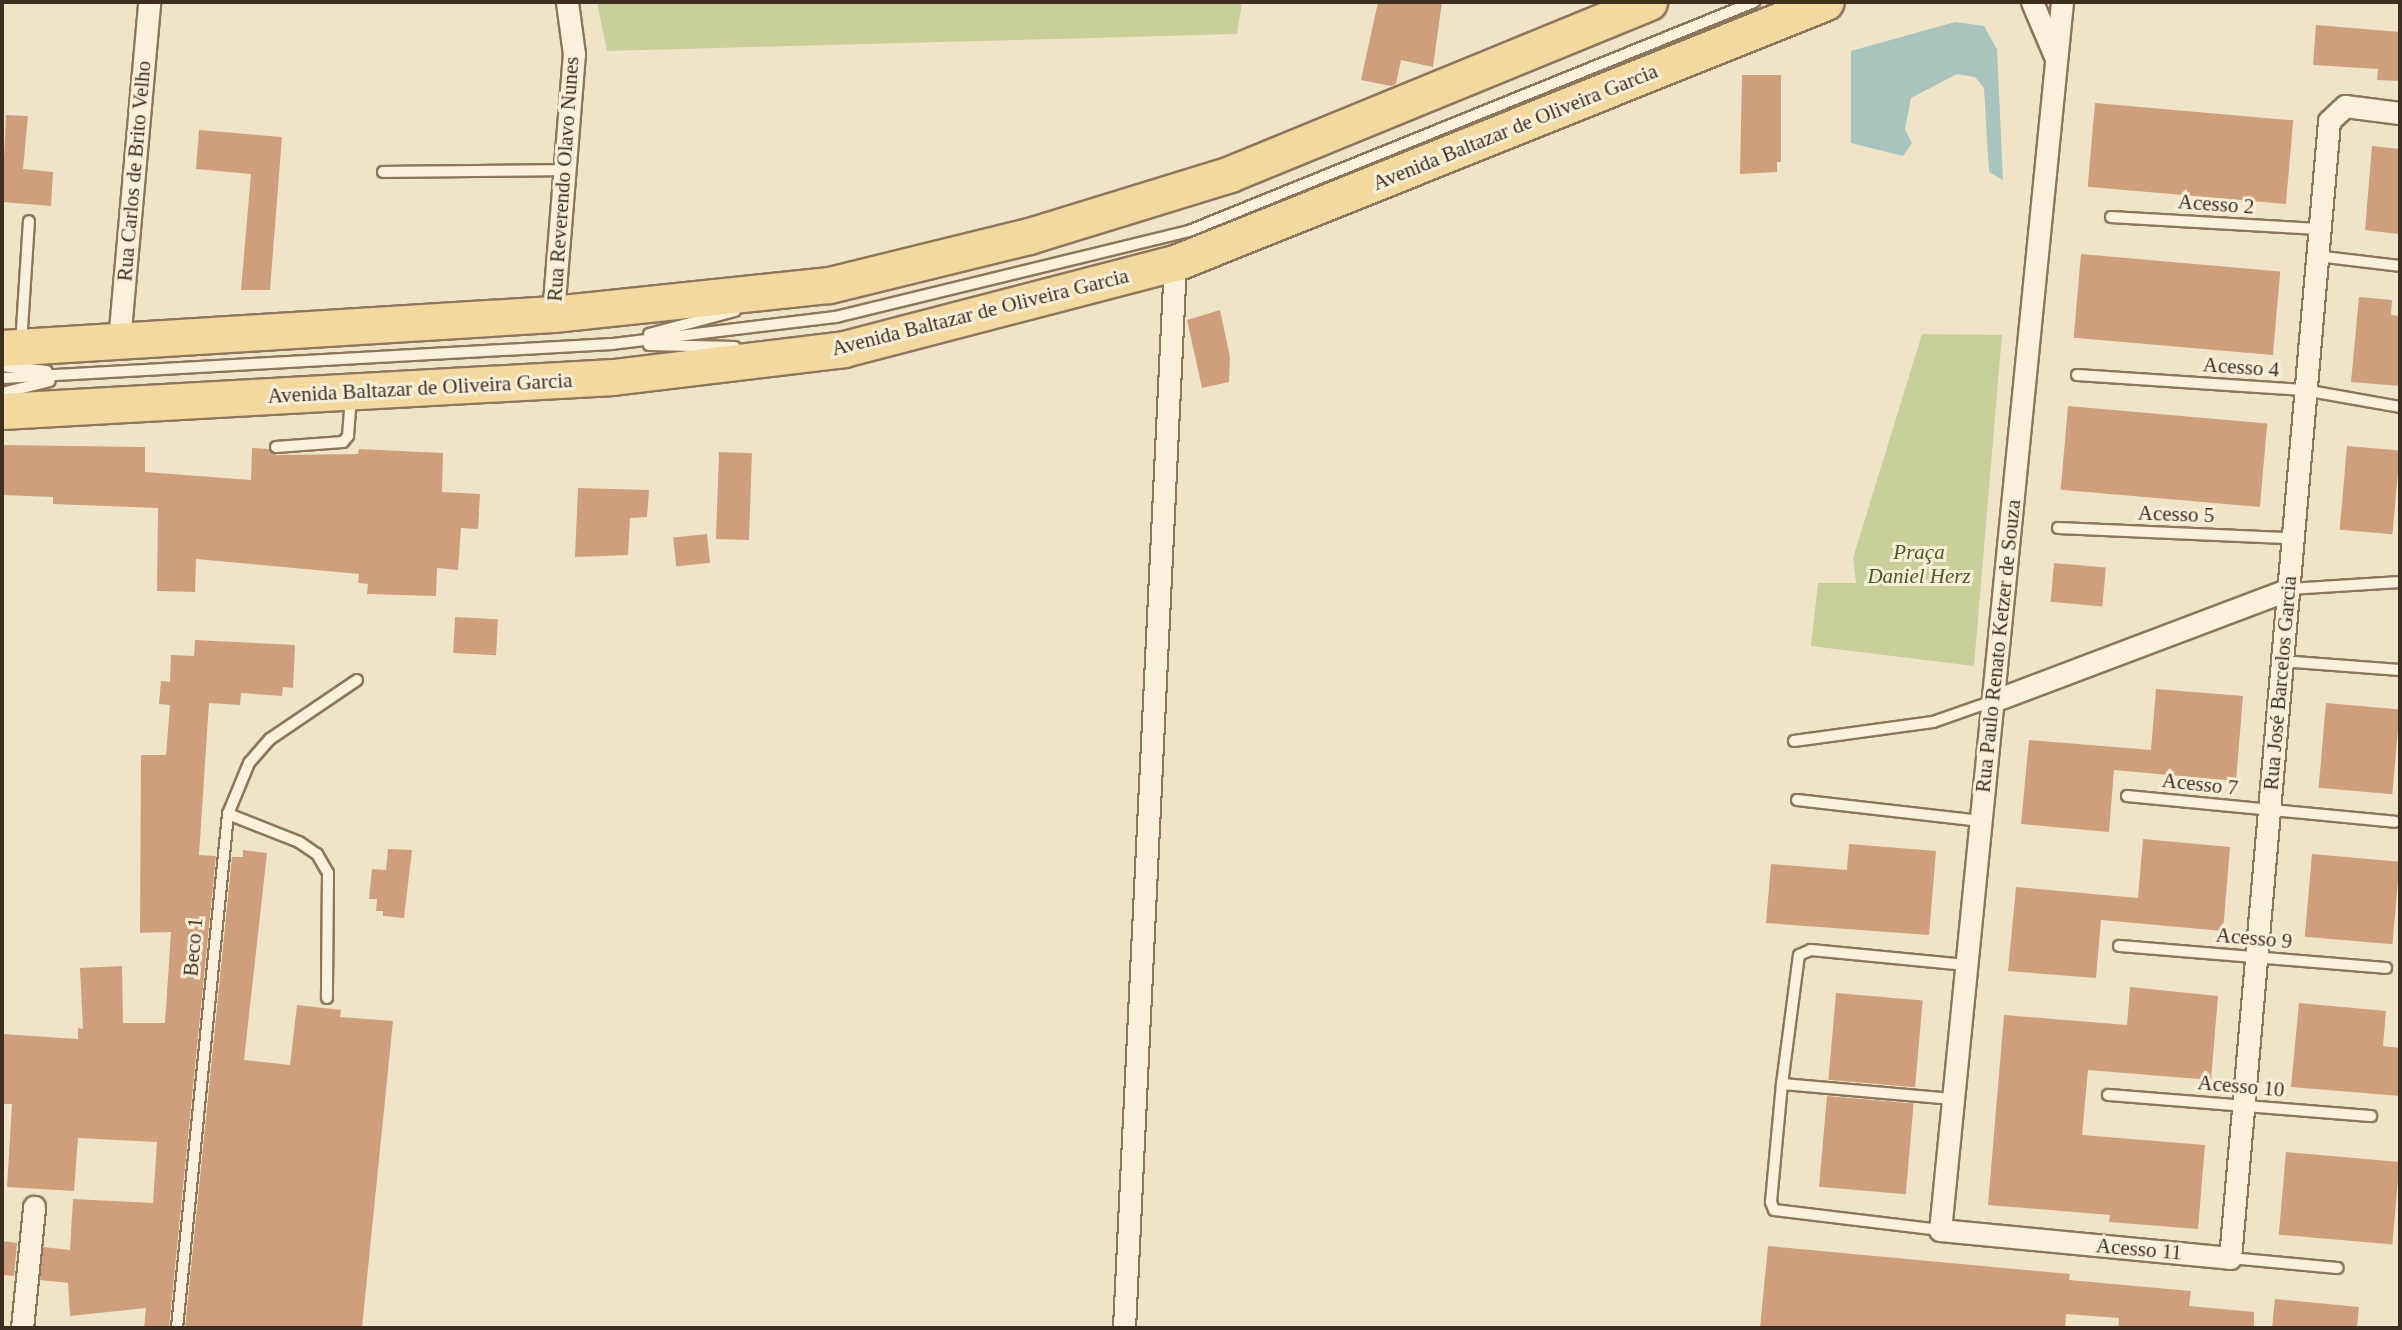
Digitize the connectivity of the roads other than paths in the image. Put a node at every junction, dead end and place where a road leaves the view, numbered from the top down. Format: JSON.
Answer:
{"nodes":[{"id":1,"x":149,"y":2,"type":"edge"},
{"id":2,"x":567,"y":2,"type":"edge"},
{"id":3,"x":1649,"y":2,"type":"edge"},
{"id":4,"x":1754,"y":2,"type":"edge"},
{"id":5,"x":1826,"y":2,"type":"edge"},
{"id":6,"x":2032,"y":2,"type":"edge"},
{"id":7,"x":2062,"y":2,"type":"edge"},
{"id":8,"x":2057,"y":61,"type":"junction"},
{"id":9,"x":2400,"y":113,"type":"edge"},
{"id":10,"x":568,"y":170,"type":"junction"},
{"id":11,"x":383,"y":173,"type":"dead end"},
{"id":12,"x":2111,"y":217,"type":"dead end"},
{"id":13,"x":29,"y":221,"type":"dead end"},
{"id":14,"x":2318,"y":229,"type":"junction"},
{"id":15,"x":2316,"y":256,"type":"junction"},
{"id":16,"x":1175,"y":263,"type":"junction"},
{"id":17,"x":2400,"y":266,"type":"edge"},
{"id":18,"x":829,"y":285,"type":"junction"},
{"id":19,"x":553,"y":314,"type":"junction"},
{"id":20,"x":119,"y":341,"type":"junction"},
{"id":21,"x":612,"y":344,"type":"junction"},
{"id":22,"x":844,"y":349,"type":"junction"},
{"id":23,"x":8,"y":354,"type":"edge"},
{"id":24,"x":78,"y":374,"type":"junction"},
{"id":25,"x":2077,"y":375,"type":"dead end"},
{"id":26,"x":2,"y":379,"type":"edge"},
{"id":27,"x":2304,"y":390,"type":"junction"},
{"id":28,"x":351,"y":391,"type":"junction"},
{"id":29,"x":2,"y":393,"type":"edge"},
{"id":30,"x":2400,"y":407,"type":"edge"},
{"id":31,"x":2,"y":411,"type":"edge"},
{"id":32,"x":275,"y":447,"type":"dead end"},
{"id":33,"x":2058,"y":528,"type":"dead end"},
{"id":34,"x":2291,"y":538,"type":"junction"},
{"id":35,"x":2400,"y":582,"type":"edge"},
{"id":36,"x":2289,"y":589,"type":"junction"},
{"id":37,"x":2281,"y":661,"type":"junction"},
{"id":38,"x":2400,"y":670,"type":"edge"},
{"id":39,"x":357,"y":680,"type":"dead end"},
{"id":40,"x":1993,"y":701,"type":"junction"},
{"id":41,"x":1794,"y":741,"type":"dead end"},
{"id":42,"x":2127,"y":796,"type":"dead end"},
{"id":43,"x":1797,"y":800,"type":"dead end"},
{"id":44,"x":2269,"y":810,"type":"junction"},
{"id":45,"x":228,"y":814,"type":"junction"},
{"id":46,"x":1981,"y":821,"type":"junction"},
{"id":47,"x":2395,"y":822,"type":"dead end"},
{"id":48,"x":2119,"y":946,"type":"dead end"},
{"id":49,"x":2256,"y":957,"type":"junction"},
{"id":50,"x":1966,"y":965,"type":"junction"},
{"id":51,"x":2386,"y":968,"type":"dead end"},
{"id":52,"x":327,"y":998,"type":"dead end"},
{"id":53,"x":1782,"y":1084,"type":"junction"},
{"id":54,"x":2108,"y":1095,"type":"dead end"},
{"id":55,"x":1953,"y":1099,"type":"junction"},
{"id":56,"x":2243,"y":1105,"type":"junction"},
{"id":57,"x":2371,"y":1116,"type":"dead end"},
{"id":58,"x":34,"y":1207,"type":"dead end"},
{"id":59,"x":1940,"y":1230,"type":"junction"},
{"id":60,"x":2230,"y":1258,"type":"junction"},
{"id":61,"x":2338,"y":1268,"type":"dead end"},
{"id":62,"x":22,"y":1328,"type":"edge"},
{"id":63,"x":177,"y":1328,"type":"edge"},
{"id":64,"x":1124,"y":1328,"type":"edge"}],
"edges":[{"from":1,"to":20,"type":"street","name":"Rua Carlos de Brito Velho"},
{"from":2,"to":10,"type":"street","name":"Rua Reverendo Olavo Nunes"},
{"from":3,"to":18,"type":"main road"},
{"from":4,"to":21,"type":"lane"},
{"from":5,"to":16,"type":"main road","name":"Avenida Baltazar de Oliveira Garcia"},
{"from":6,"to":8,"type":"street","name":"Rua Paulo Renato Ketzer de Souza"},
{"from":7,"to":8,"type":"street","name":"Rua Paulo Renato Ketzer de Souza"},
{"from":8,"to":40,"type":"street","name":"Rua Paulo Renato Ketzer de Souza"},
{"from":9,"to":14,"type":"street","name":"Rua José Barcelos Garcia"},
{"from":10,"to":11,"type":"lane"},
{"from":10,"to":19,"type":"street","name":"Rua Reverendo Olavo Nunes"},
{"from":12,"to":14,"type":"lane","name":"Acesso 2"},
{"from":13,"to":23,"type":"lane"},
{"from":14,"to":15,"type":"street","name":"Rua José Barcelos Garcia"},
{"from":15,"to":17,"type":"lane"},
{"from":15,"to":27,"type":"street","name":"Rua José Barcelos Garcia"},
{"from":16,"to":22,"type":"main road","name":"Avenida Baltazar de Oliveira Garcia"},
{"from":16,"to":64,"type":"street"},
{"from":18,"to":19,"type":"main road"},
{"from":18,"to":21,"type":"lane"},
{"from":19,"to":20,"type":"main road"},
{"from":20,"to":23,"type":"main road"},
{"from":21,"to":22,"type":"lane"},
{"from":21,"to":24,"type":"lane"},
{"from":22,"to":28,"type":"main road","name":"Avenida Baltazar de Oliveira Garcia"},
{"from":23,"to":24,"type":"lane"},
{"from":24,"to":26,"type":"lane"},
{"from":24,"to":29,"type":"lane"},
{"from":25,"to":27,"type":"lane","name":"Acesso 4"},
{"from":27,"to":30,"type":"lane","name":"Acesso 4"},
{"from":27,"to":34,"type":"street","name":"Rua José Barcelos Garcia"},
{"from":28,"to":31,"type":"main road","name":"Avenida Baltazar de Oliveira Garcia"},
{"from":28,"to":32,"type":"lane"},
{"from":33,"to":34,"type":"lane","name":"Acesso 5"},
{"from":34,"to":36,"type":"street","name":"Rua José Barcelos Garcia"},
{"from":35,"to":36,"type":"lane"},
{"from":36,"to":37,"type":"street","name":"Rua José Barcelos Garcia"},
{"from":36,"to":40,"type":"street"},
{"from":37,"to":38,"type":"lane"},
{"from":37,"to":44,"type":"street","name":"Rua José Barcelos Garcia"},
{"from":39,"to":45,"type":"lane","name":"Beco 1"},
{"from":40,"to":41,"type":"lane"},
{"from":40,"to":46,"type":"street","name":"Rua Paulo Renato Ketzer de Souza"},
{"from":42,"to":44,"type":"lane","name":"Acesso 7"},
{"from":43,"to":46,"type":"lane"},
{"from":44,"to":47,"type":"lane","name":"Acesso 7"},
{"from":44,"to":49,"type":"street","name":"Rua José Barcelos Garcia"},
{"from":45,"to":52,"type":"lane"},
{"from":45,"to":63,"type":"lane","name":"Beco 1"},
{"from":46,"to":50,"type":"street","name":"Rua Paulo Renato Ketzer de Souza"},
{"from":48,"to":49,"type":"lane","name":"Acesso 9"},
{"from":49,"to":51,"type":"lane","name":"Acesso 9"},
{"from":49,"to":56,"type":"street","name":"Rua José Barcelos Garcia"},
{"from":50,"to":53,"type":"lane"},
{"from":50,"to":55,"type":"street","name":"Rua Paulo Renato Ketzer de Souza"},
{"from":53,"to":55,"type":"lane"},
{"from":53,"to":59,"type":"lane"},
{"from":54,"to":56,"type":"lane","name":"Acesso 10"},
{"from":55,"to":59,"type":"street","name":"Rua Paulo Renato Ketzer de Souza"},
{"from":56,"to":57,"type":"lane","name":"Acesso 10"},
{"from":56,"to":60,"type":"street","name":"Rua José Barcelos Garcia"},
{"from":58,"to":62,"type":"street"},
{"from":59,"to":60,"type":"street","name":"Acesso 11"},
{"from":60,"to":61,"type":"lane","name":"Acesso 11"}]}
